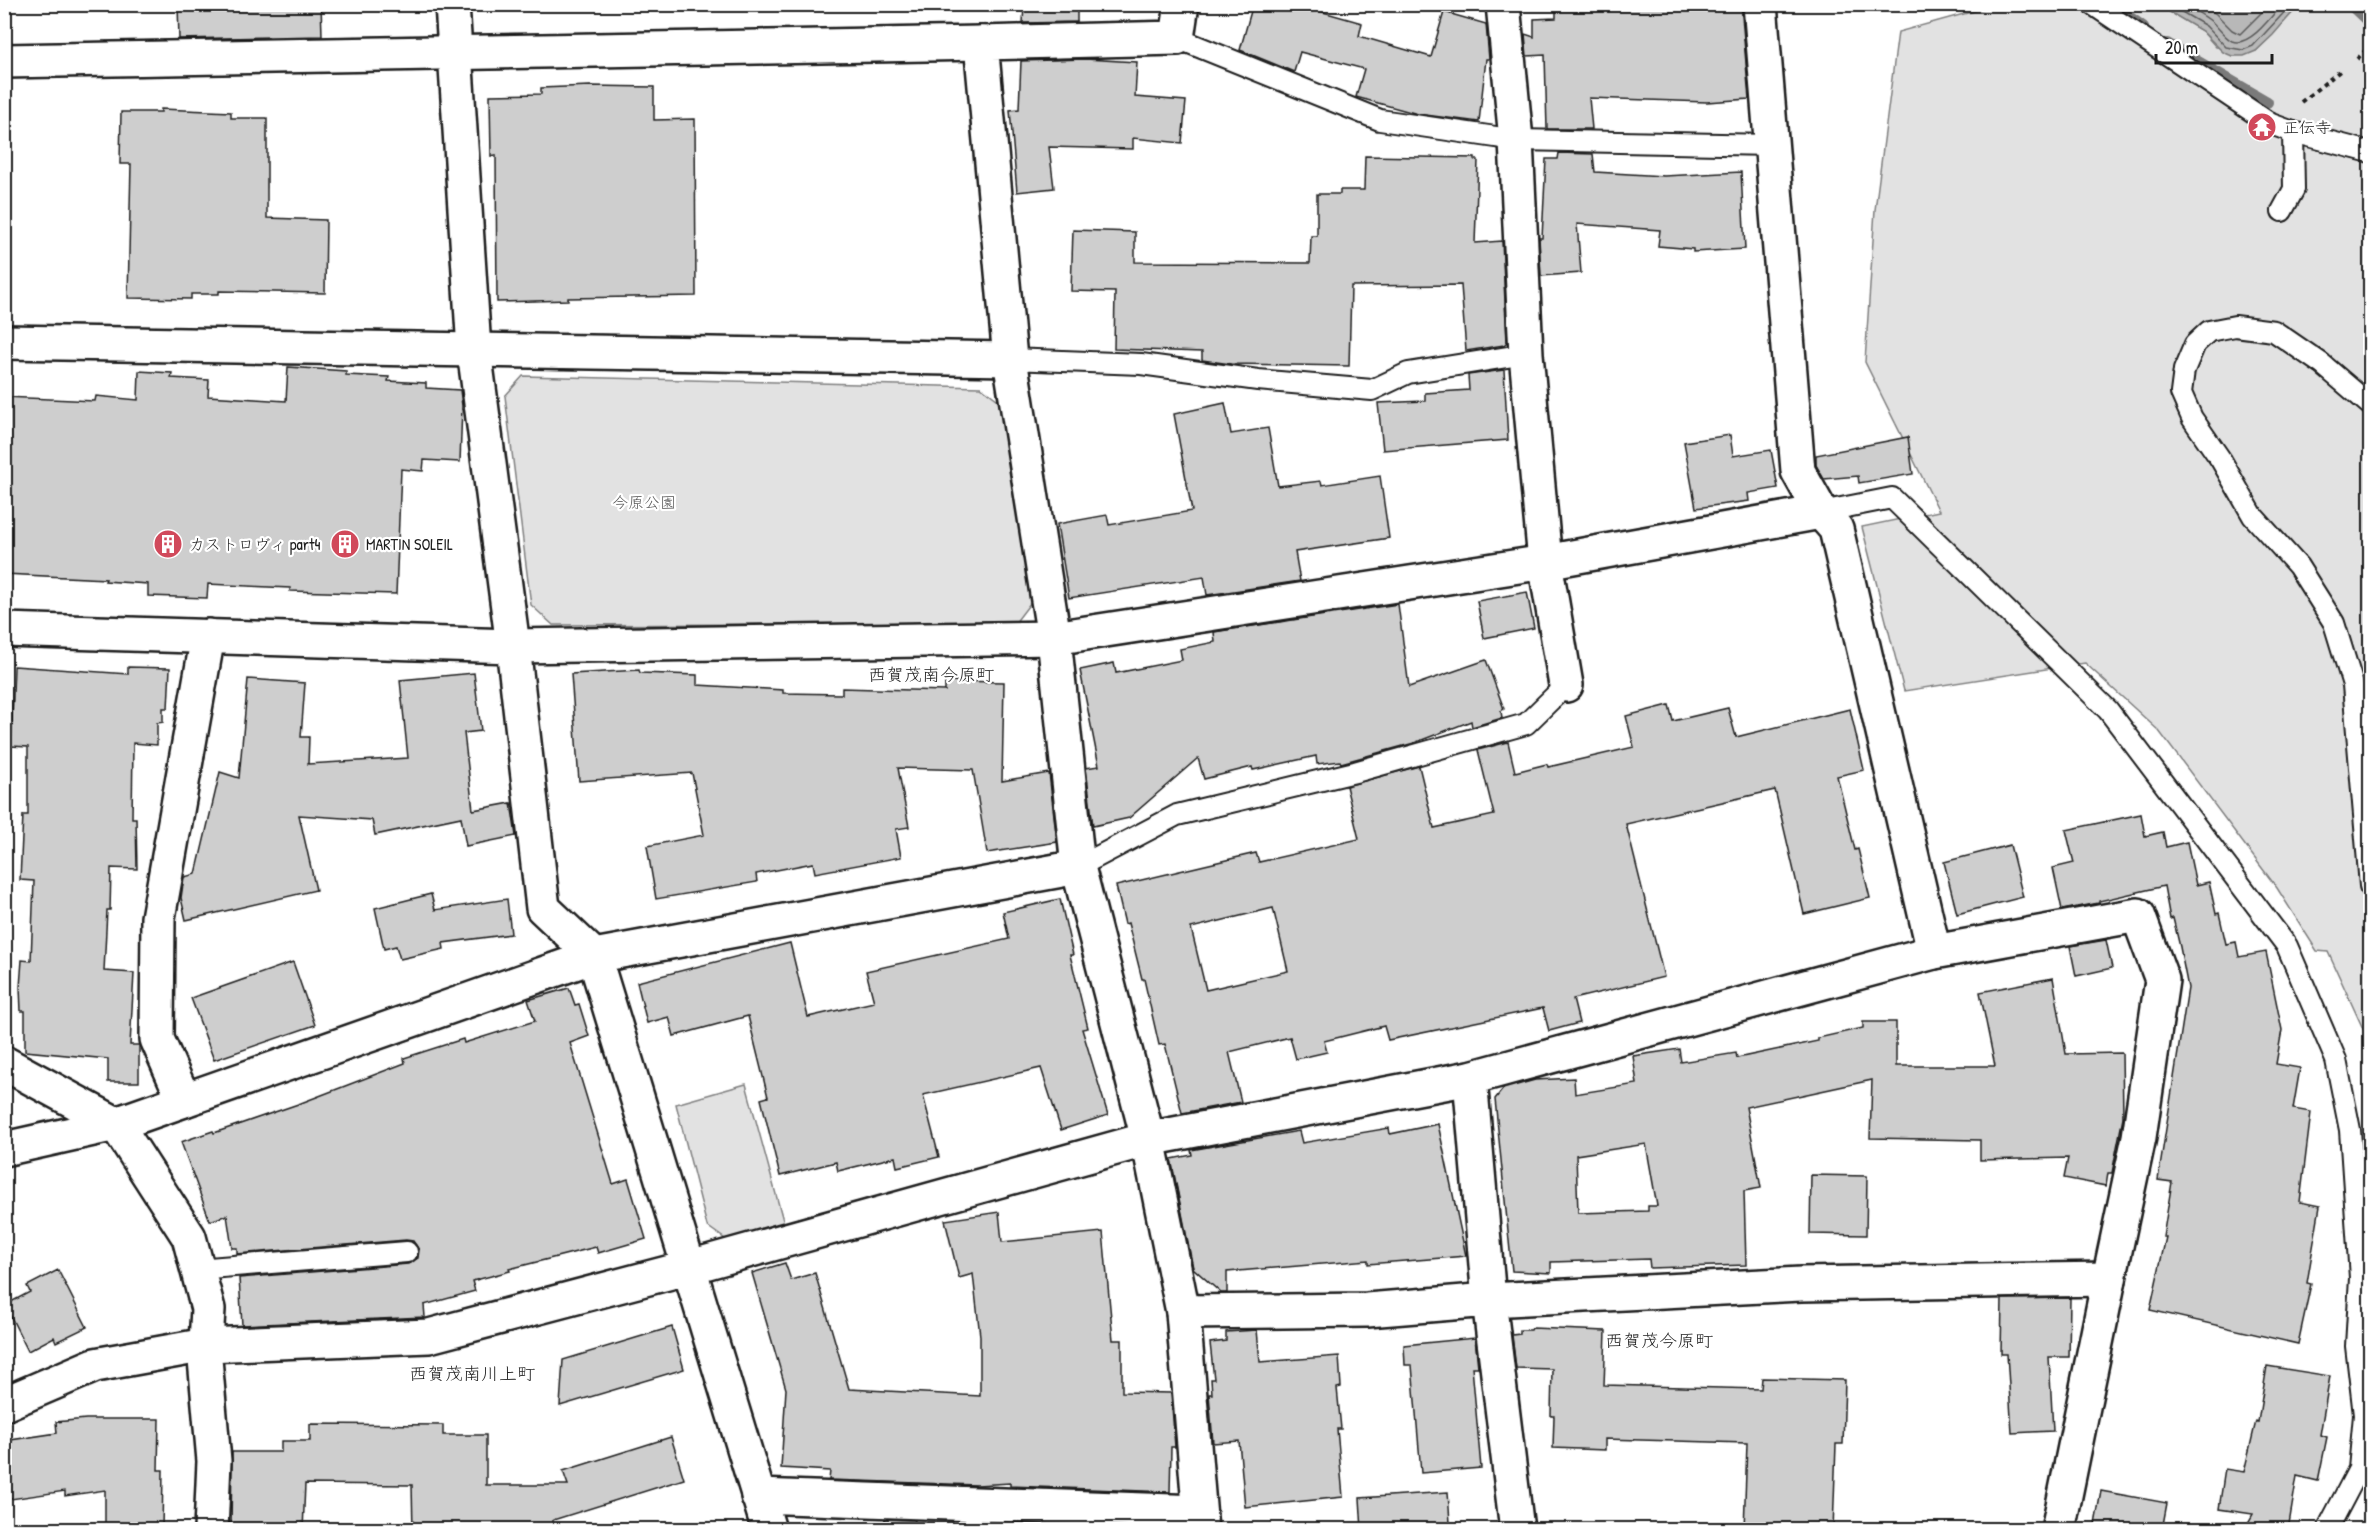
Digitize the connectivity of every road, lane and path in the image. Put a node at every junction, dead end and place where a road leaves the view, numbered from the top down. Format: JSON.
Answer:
{"nodes":[{"id":1,"x":452,"y":4,"type":"edge"},
{"id":2,"x":1182,"y":4,"type":"edge"},
{"id":3,"x":1503,"y":4,"type":"edge"},
{"id":4,"x":1760,"y":4,"type":"edge"},
{"id":5,"x":2092,"y":4,"type":"edge"},
{"id":6,"x":1178,"y":38,"type":"junction"},
{"id":7,"x":981,"y":43,"type":"junction"},
{"id":8,"x":2370,"y":46,"type":"edge"},
{"id":9,"x":456,"y":54,"type":"junction"},
{"id":10,"x":2357,"y":59,"type":"dead end"},
{"id":11,"x":4,"y":61,"type":"edge"},
{"id":12,"x":2340,"y":71,"type":"dead end"},
{"id":13,"x":2271,"y":124,"type":"junction"},
{"id":14,"x":2293,"y":132,"type":"junction"},
{"id":15,"x":1516,"y":140,"type":"junction"},
{"id":16,"x":1772,"y":145,"type":"junction"},
{"id":17,"x":2370,"y":152,"type":"edge"},
{"id":18,"x":2282,"y":211,"type":"dead end"},
{"id":19,"x":4,"y":342,"type":"edge"},
{"id":20,"x":474,"y":350,"type":"junction"},
{"id":21,"x":1526,"y":354,"type":"junction"},
{"id":22,"x":1010,"y":359,"type":"junction"},
{"id":23,"x":2370,"y":405,"type":"edge"},
{"id":24,"x":1821,"y":512,"type":"junction"},
{"id":25,"x":1545,"y":562,"type":"junction"},
{"id":26,"x":4,"y":630,"type":"edge"},
{"id":27,"x":208,"y":636,"type":"junction"},
{"id":28,"x":1054,"y":638,"type":"junction"},
{"id":29,"x":513,"y":646,"type":"junction"},
{"id":30,"x":1566,"y":685,"type":"joint"},
{"id":31,"x":1078,"y":867,"type":"junction"},
{"id":32,"x":2370,"y":886,"type":"edge"},
{"id":33,"x":1934,"y":952,"type":"junction"},
{"id":34,"x":594,"y":956,"type":"junction"},
{"id":35,"x":4,"y":1062,"type":"edge"},
{"id":36,"x":1470,"y":1078,"type":"junction"},
{"id":37,"x":184,"y":1100,"type":"junction"},
{"id":38,"x":116,"y":1124,"type":"junction"},
{"id":39,"x":1148,"y":1139,"type":"junction"},
{"id":40,"x":4,"y":1149,"type":"edge"},
{"id":41,"x":406,"y":1252,"type":"dead end"},
{"id":42,"x":690,"y":1267,"type":"junction"},
{"id":43,"x":197,"y":1269,"type":"junction"},
{"id":44,"x":2109,"y":1279,"type":"junction"},
{"id":45,"x":1489,"y":1300,"type":"junction"},
{"id":46,"x":1183,"y":1312,"type":"junction"},
{"id":47,"x":206,"y":1345,"type":"junction"},
{"id":48,"x":4,"y":1404,"type":"edge"},
{"id":49,"x":759,"y":1496,"type":"junction"},
{"id":50,"x":1200,"y":1521,"type":"edge"},
{"id":51,"x":211,"y":1530,"type":"edge"},
{"id":52,"x":769,"y":1530,"type":"edge"},
{"id":53,"x":1517,"y":1530,"type":"edge"},
{"id":54,"x":2058,"y":1530,"type":"edge"},
{"id":55,"x":2327,"y":1530,"type":"edge"}],
"edges":[{"from":1,"to":9,"type":"street"},
{"from":2,"to":6,"type":"street"},
{"from":3,"to":15,"type":"street"},
{"from":4,"to":16,"type":"street"},
{"from":5,"to":13,"type":"lane"},
{"from":6,"to":7,"type":"street"},
{"from":6,"to":15,"type":"lane"},
{"from":7,"to":9,"type":"street"},
{"from":7,"to":22,"type":"street"},
{"from":8,"to":10,"type":"path"},
{"from":9,"to":11,"type":"street"},
{"from":9,"to":20,"type":"street"},
{"from":12,"to":13,"type":"path"},
{"from":13,"to":14,"type":"lane"},
{"from":14,"to":17,"type":"lane"},
{"from":14,"to":18,"type":"lane"},
{"from":15,"to":16,"type":"lane"},
{"from":15,"to":21,"type":"street"},
{"from":16,"to":24,"type":"street"},
{"from":19,"to":20,"type":"street"},
{"from":20,"to":22,"type":"street"},
{"from":20,"to":29,"type":"street"},
{"from":21,"to":22,"type":"lane"},
{"from":21,"to":25,"type":"street"},
{"from":22,"to":28,"type":"street"},
{"from":23,"to":32,"type":"lane"},
{"from":24,"to":25,"type":"street"},
{"from":24,"to":33,"type":"street"},
{"from":24,"to":55,"type":"lane"},
{"from":25,"to":28,"type":"street"},
{"from":25,"to":30,"type":"street"},
{"from":26,"to":27,"type":"street"},
{"from":27,"to":29,"type":"street"},
{"from":27,"to":37,"type":"street"},
{"from":28,"to":29,"type":"street"},
{"from":28,"to":31,"type":"street"},
{"from":29,"to":34,"type":"street"},
{"from":30,"to":31,"type":"lane"},
{"from":31,"to":34,"type":"street"},
{"from":31,"to":39,"type":"street"},
{"from":33,"to":36,"type":"street"},
{"from":33,"to":44,"type":"street"},
{"from":34,"to":37,"type":"street"},
{"from":34,"to":42,"type":"street"},
{"from":35,"to":38,"type":"street"},
{"from":36,"to":39,"type":"street"},
{"from":36,"to":45,"type":"street"},
{"from":37,"to":38,"type":"street"},
{"from":38,"to":40,"type":"street"},
{"from":38,"to":43,"type":"street"},
{"from":39,"to":42,"type":"street"},
{"from":39,"to":46,"type":"street"},
{"from":41,"to":43,"type":"lane"},
{"from":42,"to":47,"type":"street"},
{"from":42,"to":49,"type":"street"},
{"from":43,"to":47,"type":"street"},
{"from":44,"to":45,"type":"street"},
{"from":44,"to":54,"type":"street"},
{"from":45,"to":46,"type":"street"},
{"from":45,"to":53,"type":"street"},
{"from":46,"to":50,"type":"street"},
{"from":47,"to":48,"type":"street"},
{"from":47,"to":51,"type":"street"},
{"from":49,"to":50,"type":"street"},
{"from":49,"to":52,"type":"street"}]}
